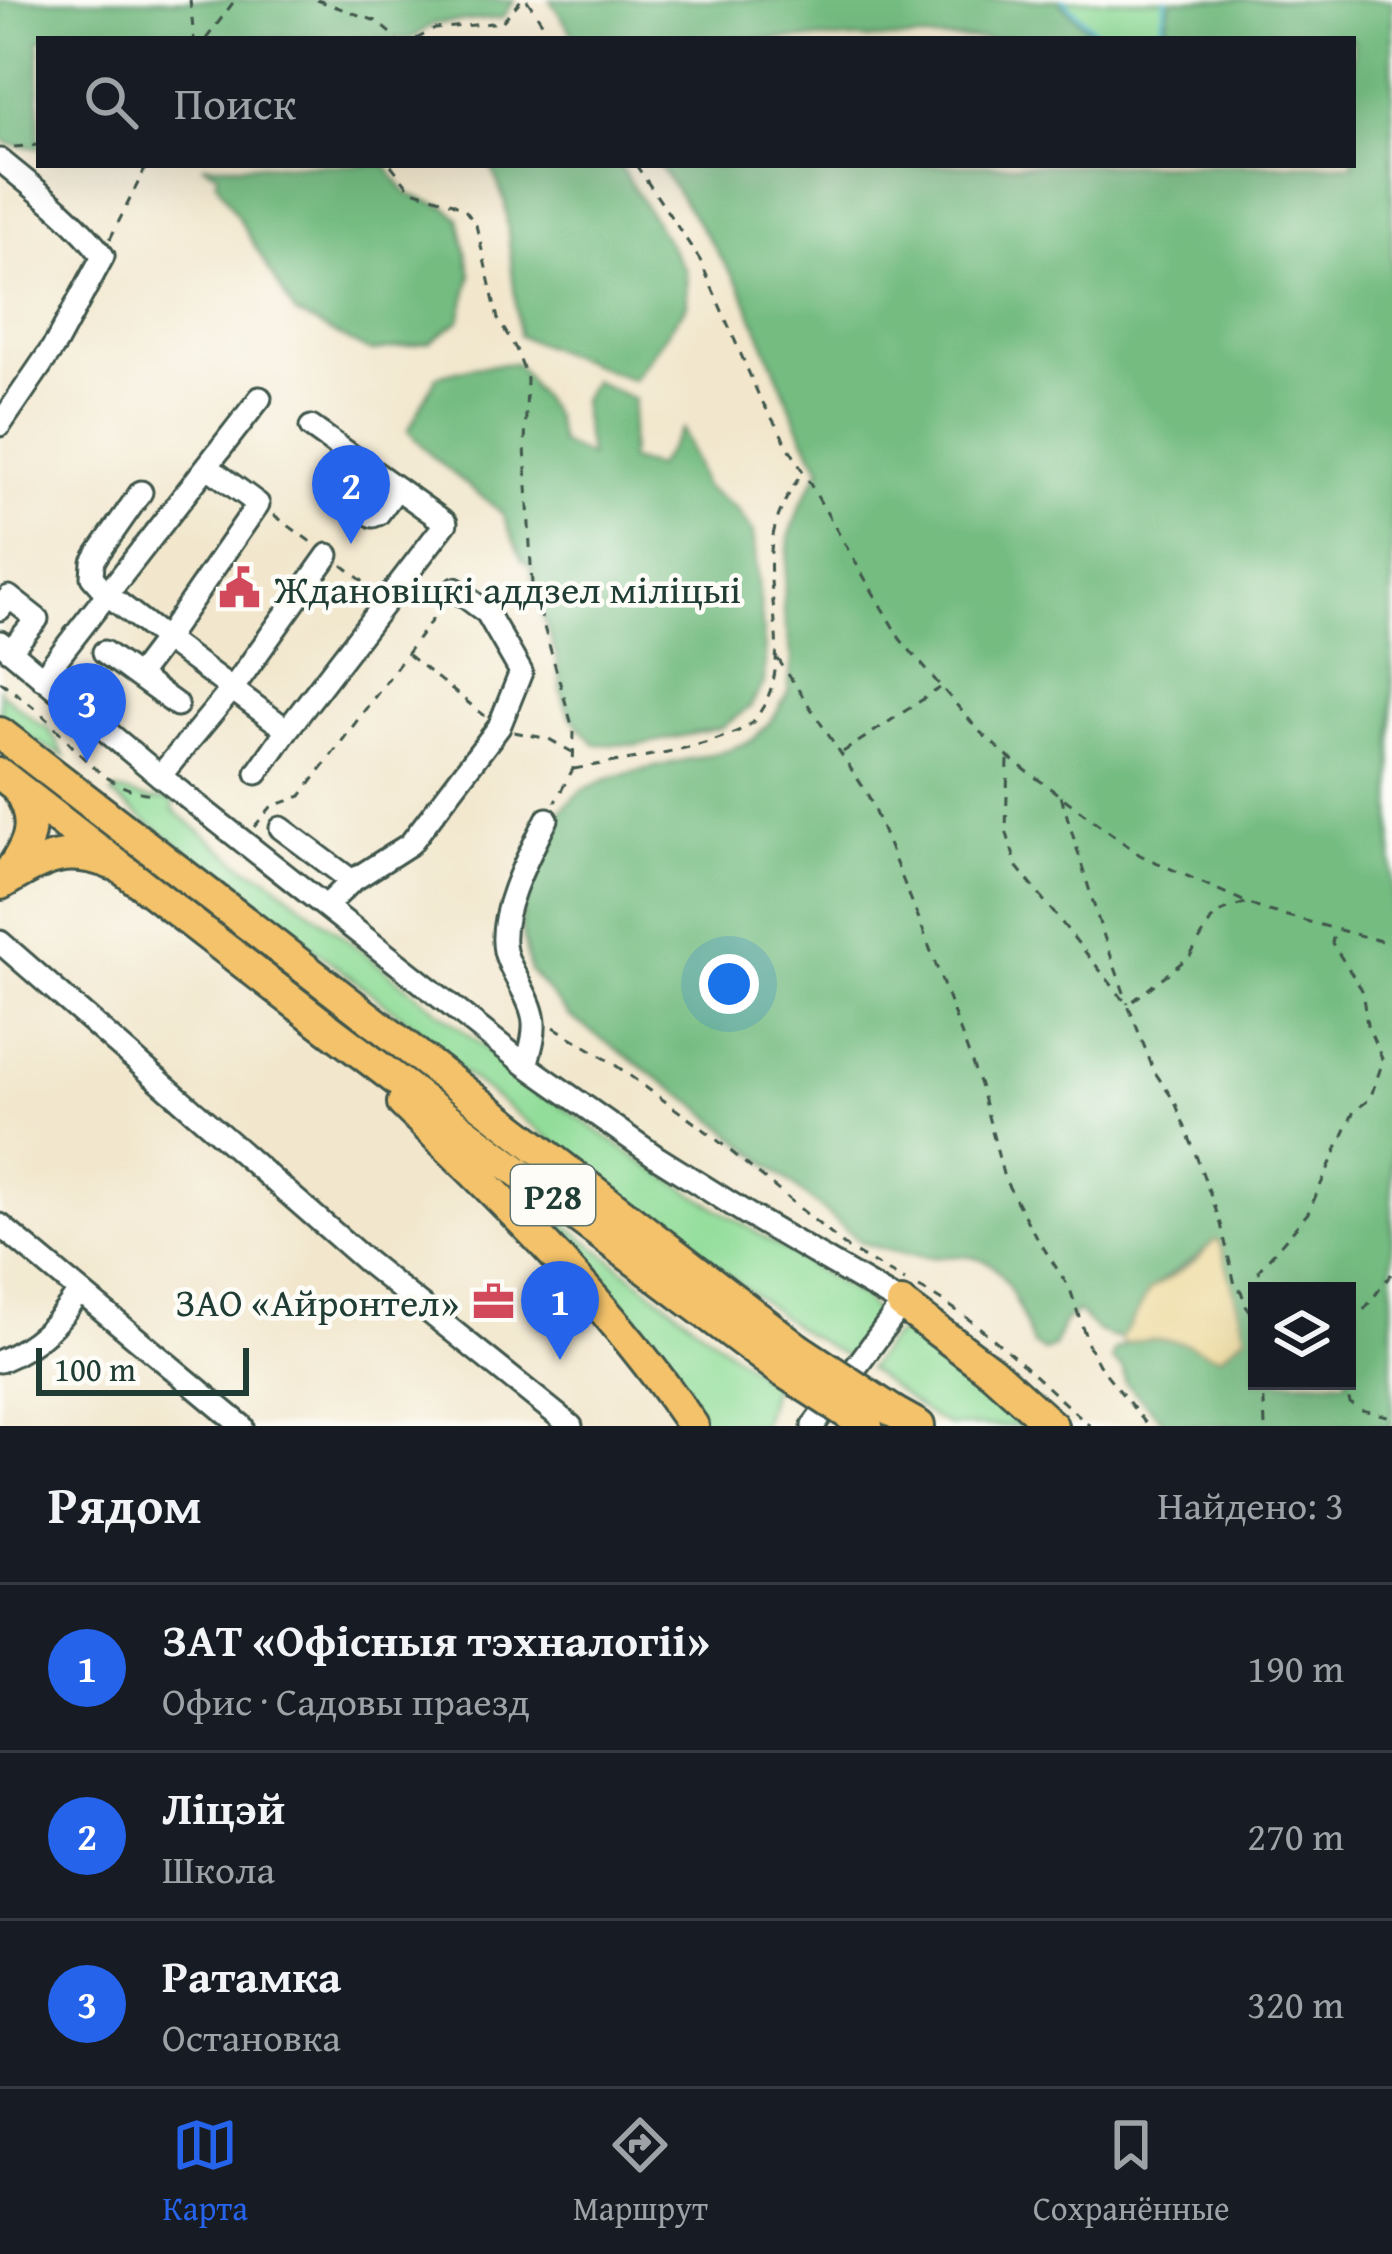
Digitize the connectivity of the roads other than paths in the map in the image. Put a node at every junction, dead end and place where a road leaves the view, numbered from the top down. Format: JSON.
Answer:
{"nodes":[{"id":1,"x":0,"y":160,"type":"edge"},
{"id":2,"x":260,"y":398,"type":"dead end"},
{"id":3,"x":0,"y":425,"type":"edge"},
{"id":4,"x":311,"y":427,"type":"dead end"},
{"id":5,"x":361,"y":463,"type":"junction"},
{"id":6,"x":208,"y":467,"type":"junction"},
{"id":7,"x":397,"y":488,"type":"junction"},
{"id":8,"x":141,"y":492,"type":"dead end"},
{"id":9,"x":328,"y":555,"type":"dead end"},
{"id":10,"x":454,"y":589,"type":"road end"},
{"id":11,"x":108,"y":595,"type":"junction"},
{"id":12,"x":0,"y":609,"type":"edge"},
{"id":13,"x":165,"y":639,"type":"junction"},
{"id":14,"x":5,"y":647,"type":"edge"},
{"id":15,"x":104,"y":652,"type":"dead end"},
{"id":16,"x":137,"y":676,"type":"junction"},
{"id":17,"x":42,"y":679,"type":"junction"},
{"id":18,"x":233,"y":688,"type":"junction"},
{"id":19,"x":177,"y":705,"type":"dead end"},
{"id":20,"x":287,"y":730,"type":"junction"},
{"id":21,"x":0,"y":733,"type":"edge"},
{"id":22,"x":257,"y":773,"type":"dead end"},
{"id":23,"x":8,"y":781,"type":"edge"},
{"id":24,"x":160,"y":782,"type":"junction"},
{"id":25,"x":547,"y":819,"type":"road end"},
{"id":26,"x":281,"y":828,"type":"dead end"},
{"id":27,"x":130,"y":873,"type":"junction"},
{"id":28,"x":352,"y":881,"type":"junction"},
{"id":29,"x":0,"y":884,"type":"edge"},
{"id":30,"x":326,"y":907,"type":"junction"},
{"id":31,"x":0,"y":942,"type":"edge"},
{"id":32,"x":321,"y":1023,"type":"junction"},
{"id":33,"x":526,"y":1065,"type":"junction"},
{"id":34,"x":0,"y":1225,"type":"edge"},
{"id":35,"x":79,"y":1292,"type":"junction"},
{"id":36,"x":902,"y":1304,"type":"junction"},
{"id":37,"x":790,"y":1359,"type":"junction"},
{"id":38,"x":0,"y":1361,"type":"edge"},
{"id":39,"x":893,"y":1421,"type":"edge"},
{"id":40,"x":242,"y":1426,"type":"edge"},
{"id":41,"x":571,"y":1426,"type":"edge"},
{"id":42,"x":693,"y":1426,"type":"edge"},
{"id":43,"x":813,"y":1426,"type":"edge"},
{"id":44,"x":1052,"y":1426,"type":"edge"}],
"edges":[{"from":1,"to":3,"type":"street"},
{"from":2,"to":6,"type":"street"},
{"from":4,"to":5,"type":"street"},
{"from":5,"to":7,"type":"street"},
{"from":5,"to":7,"type":"street"},
{"from":6,"to":11,"type":"street"},
{"from":6,"to":13,"type":"street"},
{"from":7,"to":20,"type":"street"},
{"from":8,"to":11,"type":"street"},
{"from":9,"to":18,"type":"street"},
{"from":10,"to":28,"type":"street"},
{"from":11,"to":13,"type":"street"},
{"from":11,"to":17,"type":"street"},
{"from":12,"to":14,"type":"street"},
{"from":13,"to":16,"type":"street"},
{"from":13,"to":18,"type":"street"},
{"from":14,"to":17,"type":"street"},
{"from":15,"to":16,"type":"street"},
{"from":16,"to":19,"type":"street"},
{"from":17,"to":24,"type":"street"},
{"from":18,"to":20,"type":"street"},
{"from":18,"to":24,"type":"street"},
{"from":20,"to":22,"type":"street"},
{"from":21,"to":37,"type":"highway","number":"Р28"},
{"from":23,"to":27,"type":"highway","number":"Р28"},
{"from":23,"to":29,"type":"highway"},
{"from":24,"to":30,"type":"street"},
{"from":25,"to":33,"type":"street"},
{"from":26,"to":28,"type":"street"},
{"from":27,"to":29,"type":"highway"},
{"from":27,"to":32,"type":"highway","number":"Р28"},
{"from":28,"to":30,"type":"street"},
{"from":30,"to":33,"type":"street"},
{"from":31,"to":41,"type":"street"},
{"from":32,"to":37,"type":"highway","number":"Р28"},
{"from":32,"to":42,"type":"highway"},
{"from":33,"to":36,"type":"street"},
{"from":34,"to":35,"type":"street"},
{"from":35,"to":38,"type":"street"},
{"from":35,"to":40,"type":"street"},
{"from":36,"to":43,"type":"street"},
{"from":36,"to":44,"type":"highway"},
{"from":37,"to":39,"type":"highway","number":"Р28","bridge":true}]}
